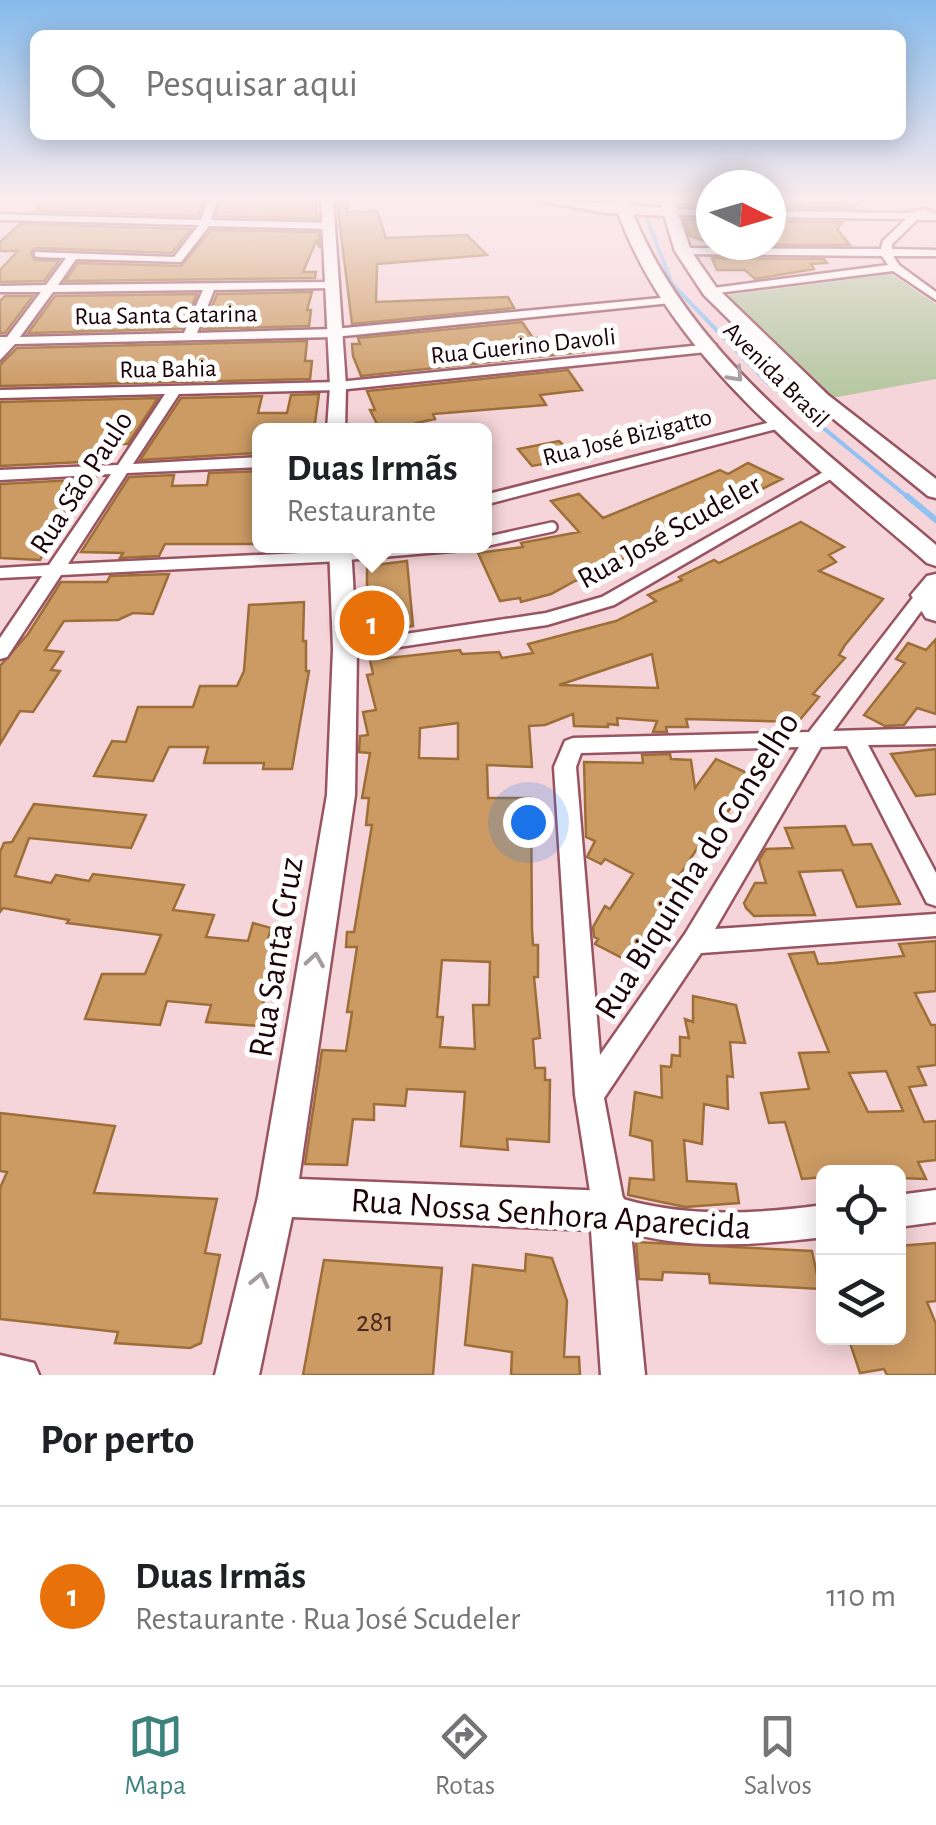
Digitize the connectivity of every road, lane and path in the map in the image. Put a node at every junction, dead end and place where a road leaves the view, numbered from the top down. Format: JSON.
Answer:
{"nodes":[{"id":1,"x":68,"y":262,"type":"edge"},
{"id":2,"x":331,"y":262,"type":"edge"},
{"id":3,"x":644,"y":262,"type":"edge"},
{"id":4,"x":691,"y":262,"type":"edge"},
{"id":5,"x":892,"y":262,"type":"edge"},
{"id":6,"x":910,"y":262,"type":"edge"},
{"id":7,"x":896,"y":268,"type":"junction"},
{"id":8,"x":332,"y":285,"type":"junction"},
{"id":9,"x":936,"y":286,"type":"edge"},
{"id":10,"x":210,"y":287,"type":"junction"},
{"id":11,"x":0,"y":289,"type":"edge"},
{"id":12,"x":48,"y":289,"type":"junction"},
{"id":13,"x":710,"y":290,"type":"junction"},
{"id":14,"x":936,"y":297,"type":"edge"},
{"id":15,"x":670,"y":300,"type":"junction"},
{"id":16,"x":334,"y":333,"type":"junction"},
{"id":17,"x":189,"y":336,"type":"junction"},
{"id":18,"x":6,"y":341,"type":"edge"},
{"id":19,"x":712,"y":348,"type":"junction"},
{"id":20,"x":0,"y":356,"type":"edge"},
{"id":21,"x":338,"y":386,"type":"junction"},
{"id":22,"x":174,"y":391,"type":"junction"},
{"id":23,"x":0,"y":394,"type":"edge"},
{"id":24,"x":336,"y":423,"type":"edge"},
{"id":25,"x":783,"y":423,"type":"junction"},
{"id":26,"x":252,"y":462,"type":"edge"},
{"id":27,"x":123,"y":468,"type":"junction"},
{"id":28,"x":836,"y":470,"type":"junction"},
{"id":29,"x":0,"y":475,"type":"edge"},
{"id":30,"x":936,"y":491,"type":"edge"},
{"id":31,"x":492,"y":498,"type":"edge"},
{"id":32,"x":552,"y":527,"type":"dead end"},
{"id":33,"x":492,"y":540,"type":"edge"},
{"id":34,"x":295,"y":553,"type":"edge"},
{"id":35,"x":340,"y":553,"type":"edge"},
{"id":36,"x":936,"y":558,"type":"edge"},
{"id":37,"x":57,"y":569,"type":"junction"},
{"id":38,"x":0,"y":572,"type":"edge"},
{"id":39,"x":932,"y":596,"type":"edge"},
{"id":40,"x":345,"y":649,"type":"junction"},
{"id":41,"x":0,"y":653,"type":"edge"},
{"id":42,"x":936,"y":736,"type":"edge"},
{"id":43,"x":814,"y":740,"type":"junction"},
{"id":44,"x":854,"y":740,"type":"junction"},
{"id":45,"x":936,"y":896,"type":"edge"},
{"id":46,"x":936,"y":924,"type":"edge"},
{"id":47,"x":694,"y":942,"type":"junction"},
{"id":48,"x":589,"y":1095,"type":"junction"},
{"id":49,"x":278,"y":1197,"type":"junction"},
{"id":50,"x":936,"y":1206,"type":"edge"},
{"id":51,"x":906,"y":1210,"type":"edge"},
{"id":52,"x":609,"y":1211,"type":"junction"},
{"id":53,"x":816,"y":1222,"type":"edge"},
{"id":54,"x":0,"y":1372,"type":"edge"},
{"id":55,"x":22,"y":1375,"type":"edge"},
{"id":56,"x":237,"y":1375,"type":"edge"},
{"id":57,"x":623,"y":1375,"type":"edge"}],
"edges":[{"from":1,"to":12,"type":"street"},
{"from":2,"to":8,"type":"street"},
{"from":3,"to":15,"type":"main road","name":"Avenida Brasil"},
{"from":4,"to":13,"type":"main road","name":"Avenida Brasil"},
{"from":5,"to":7,"type":"street"},
{"from":6,"to":9,"type":"street"},
{"from":7,"to":13,"type":"street"},
{"from":7,"to":14,"type":"street"},
{"from":8,"to":10,"type":"street"},
{"from":8,"to":16,"type":"street"},
{"from":10,"to":12,"type":"street"},
{"from":10,"to":17,"type":"street"},
{"from":11,"to":12,"type":"street"},
{"from":12,"to":18,"type":"street"},
{"from":13,"to":30,"type":"main road","name":"Avenida Brasil"},
{"from":15,"to":16,"type":"street","name":"Rua Santa Catarina"},
{"from":15,"to":19,"type":"main road","name":"Avenida Brasil"},
{"from":16,"to":17,"type":"street","name":"Rua Santa Catarina"},
{"from":16,"to":21,"type":"street"},
{"from":17,"to":18,"type":"street","name":"Rua Santa Catarina"},
{"from":18,"to":20,"type":"street"},
{"from":19,"to":21,"type":"street","name":"Rua Guerino Davoli"},
{"from":19,"to":25,"type":"main road","name":"Avenida Brasil","one_way":true},
{"from":21,"to":22,"type":"street","name":"Rua Bahia"},
{"from":21,"to":24,"type":"street"},
{"from":22,"to":23,"type":"street","name":"Rua Bahia"},
{"from":22,"to":27,"type":"street","name":"Rua São Paulo"},
{"from":25,"to":28,"type":"main road","name":"Avenida Brasil"},
{"from":25,"to":31,"type":"street","name":"Rua José Bizigatto"},
{"from":26,"to":27,"type":"street"},
{"from":27,"to":29,"type":"street"},
{"from":27,"to":37,"type":"street","name":"Rua São Paulo"},
{"from":28,"to":36,"type":"main road","name":"Avenida Brasil"},
{"from":28,"to":40,"type":"street","name":"Rua José Scudeler"},
{"from":32,"to":33,"type":"lane"},
{"from":34,"to":37,"type":"street"},
{"from":35,"to":40,"type":"street","name":"Rua Santa Cruz"},
{"from":37,"to":38,"type":"street"},
{"from":37,"to":41,"type":"street","name":"Rua São Paulo"},
{"from":39,"to":43,"type":"street","name":"Rua Biquinha do Conselho"},
{"from":49,"to":40,"type":"street","name":"Rua Santa Cruz","one_way":true},
{"from":42,"to":44,"type":"street"},
{"from":43,"to":44,"type":"street"},
{"from":43,"to":47,"type":"street","name":"Rua Biquinha do Conselho"},
{"from":43,"to":48,"type":"street"},
{"from":44,"to":45,"type":"street"},
{"from":46,"to":47,"type":"street"},
{"from":47,"to":48,"type":"street","name":"Rua Biquinha do Conselho"},
{"from":48,"to":52,"type":"street"},
{"from":49,"to":52,"type":"street","name":"Rua Nossa Senhora Aparecida"},
{"from":56,"to":49,"type":"street","name":"Rua Santa Cruz","one_way":true},
{"from":50,"to":51,"type":"street"},
{"from":52,"to":53,"type":"street","name":"Rua Nossa Senhora Aparecida"},
{"from":52,"to":57,"type":"street"},
{"from":54,"to":55,"type":"street"}]}
